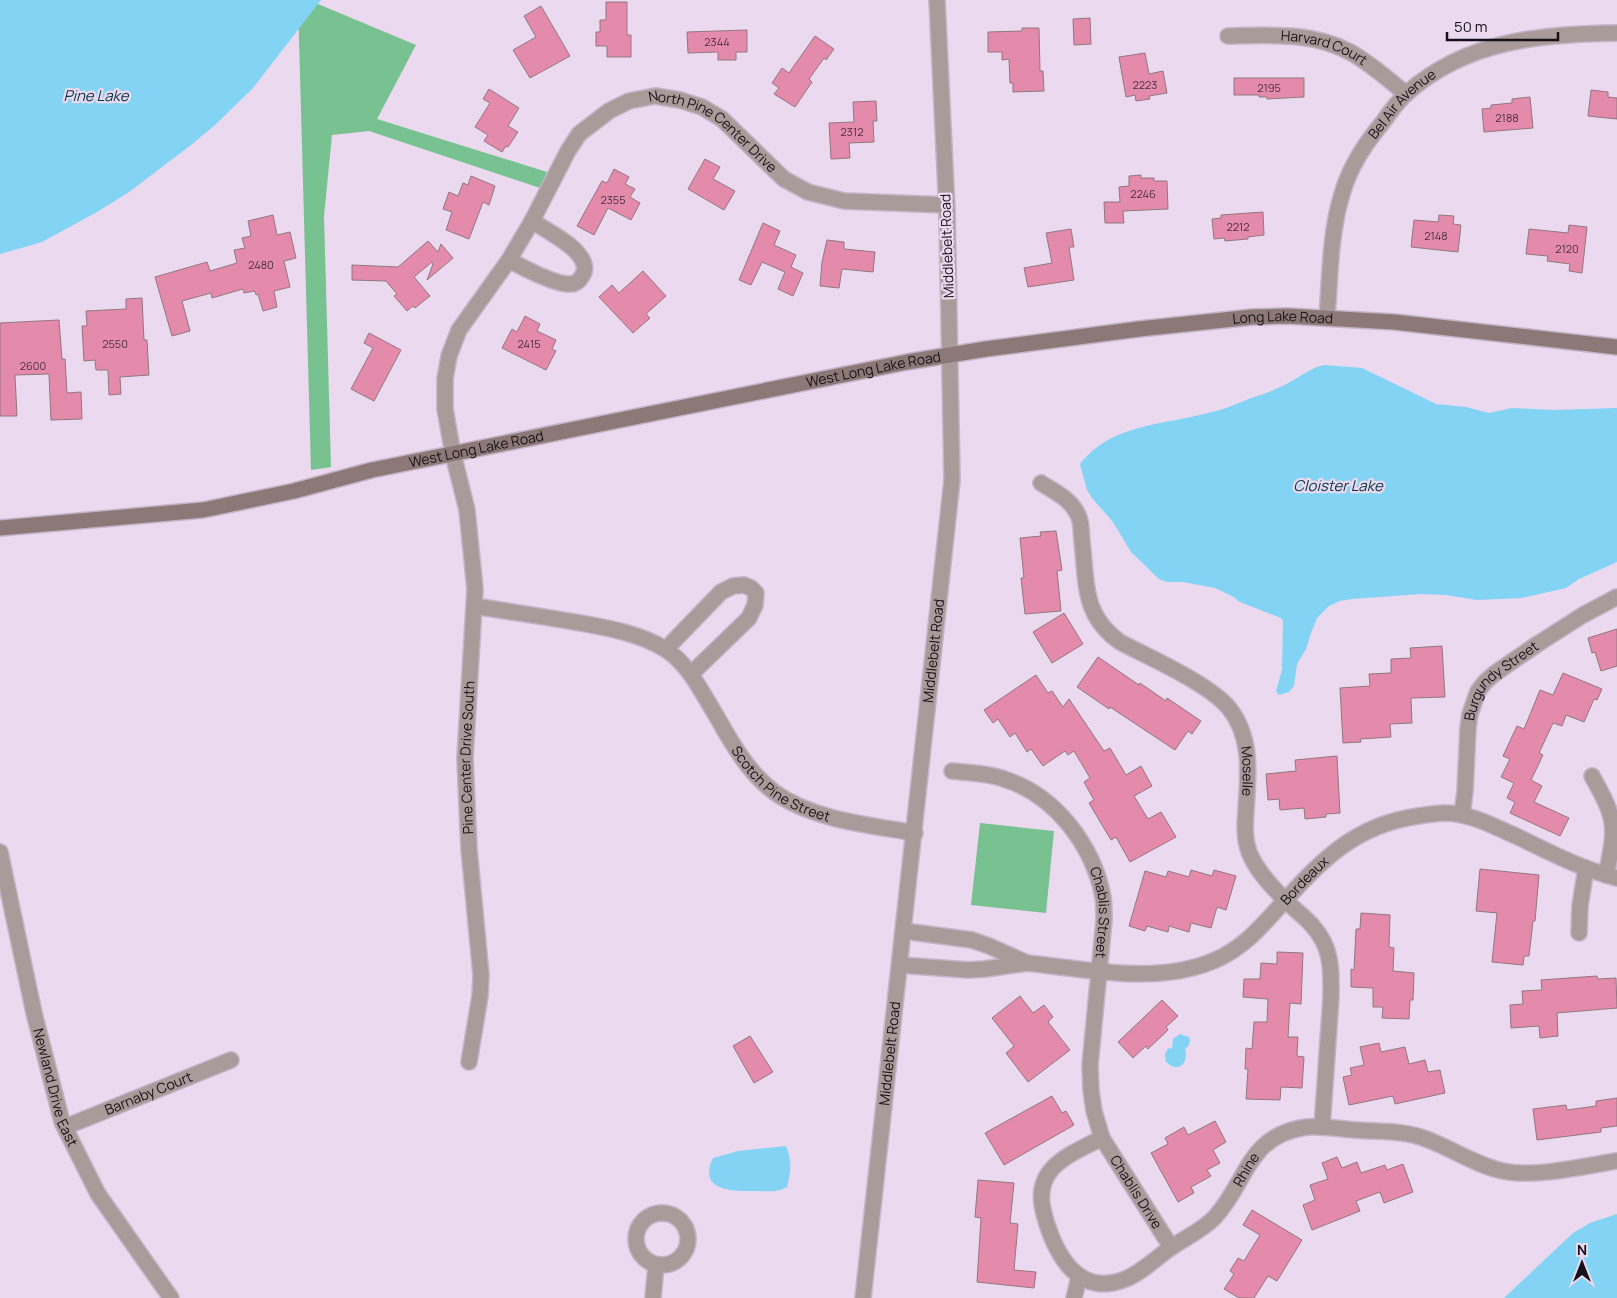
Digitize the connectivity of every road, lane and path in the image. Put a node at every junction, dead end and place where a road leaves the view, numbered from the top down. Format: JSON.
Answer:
{"nodes":[{"id":1,"x":938,"y":0,"type":"edge"},
{"id":2,"x":1617,"y":33,"type":"edge"},
{"id":3,"x":1228,"y":36,"type":"dead end"},
{"id":4,"x":1406,"y":94,"type":"junction"},
{"id":5,"x":946,"y":205,"type":"junction"},
{"id":6,"x":532,"y":221,"type":"junction"},
{"id":7,"x":509,"y":260,"type":"junction"},
{"id":8,"x":1327,"y":318,"type":"junction"},
{"id":9,"x":1617,"y":347,"type":"edge"},
{"id":10,"x":950,"y":355,"type":"junction"},
{"id":11,"x":453,"y":454,"type":"junction"},
{"id":12,"x":1041,"y":483,"type":"dead end"},
{"id":13,"x":0,"y":528,"type":"edge"},
{"id":14,"x":1617,"y":597,"type":"edge"},
{"id":15,"x":474,"y":606,"type":"junction"},
{"id":16,"x":666,"y":649,"type":"junction"},
{"id":17,"x":691,"y":674,"type":"junction"},
{"id":18,"x":952,"y":771,"type":"dead end"},
{"id":19,"x":1592,"y":776,"type":"dead end"},
{"id":20,"x":1462,"y":815,"type":"junction"},
{"id":21,"x":915,"y":833,"type":"junction"},
{"id":22,"x":0,"y":852,"type":"edge"},
{"id":23,"x":1586,"y":868,"type":"junction"},
{"id":24,"x":1612,"y":876,"type":"edge"},
{"id":25,"x":1285,"y":900,"type":"junction"},
{"id":26,"x":904,"y":931,"type":"junction"},
{"id":27,"x":1579,"y":933,"type":"dead end"},
{"id":28,"x":1027,"y":963,"type":"junction"},
{"id":29,"x":900,"y":965,"type":"junction"},
{"id":30,"x":1100,"y":971,"type":"junction"},
{"id":31,"x":231,"y":1060,"type":"dead end"},
{"id":32,"x":469,"y":1062,"type":"dead end"},
{"id":33,"x":1322,"y":1127,"type":"junction"},
{"id":34,"x":65,"y":1128,"type":"junction"},
{"id":35,"x":1102,"y":1138,"type":"junction"},
{"id":36,"x":1617,"y":1161,"type":"edge"},
{"id":37,"x":1171,"y":1247,"type":"junction"},
{"id":38,"x":656,"y":1265,"type":"dead end"},
{"id":39,"x":1079,"y":1277,"type":"junction"},
{"id":40,"x":171,"y":1298,"type":"edge"},
{"id":41,"x":653,"y":1298,"type":"edge"},
{"id":42,"x":863,"y":1298,"type":"edge"},
{"id":43,"x":1074,"y":1298,"type":"edge"}],
"edges":[{"from":1,"to":5,"type":"street","name":"Middlebelt Road"},
{"from":2,"to":4,"type":"street","name":"Bel Air Avenue"},
{"from":3,"to":4,"type":"street","name":"Harvard Court"},
{"from":4,"to":8,"type":"street","name":"Bel Air Avenue"},
{"from":5,"to":6,"type":"street","name":"North Pine Center Drive"},
{"from":5,"to":10,"type":"street","name":"Middlebelt Road"},
{"from":6,"to":7,"type":"street","name":"North Pine Center Drive"},
{"from":6,"to":7,"type":"street"},
{"from":7,"to":11,"type":"street","name":"North Pine Center Drive"},
{"from":8,"to":9,"type":"main road","name":"Long Lake Road"},
{"from":8,"to":10,"type":"main road","name":"Long Lake Road"},
{"from":10,"to":11,"type":"main road","name":"West Long Lake Road"},
{"from":10,"to":21,"type":"street","name":"Middlebelt Road"},
{"from":11,"to":13,"type":"main road","name":"West Long Lake Road"},
{"from":11,"to":15,"type":"street","name":"Pine Center Drive South"},
{"from":12,"to":25,"type":"street","name":"Moselle"},
{"from":14,"to":20,"type":"street","name":"Burgundy Street"},
{"from":15,"to":16,"type":"street","name":"Scotch Pine Street"},
{"from":15,"to":32,"type":"street","name":"Pine Center Drive South"},
{"from":16,"to":17,"type":"street","name":"Scotch Pine Street"},
{"from":16,"to":17,"type":"street"},
{"from":17,"to":21,"type":"street","name":"Scotch Pine Street"},
{"from":18,"to":30,"type":"street","name":"Chablis Street"},
{"from":19,"to":24,"type":"street"},
{"from":20,"to":23,"type":"street","name":"Bordeaux"},
{"from":20,"to":25,"type":"street","name":"Bordeaux"},
{"from":21,"to":26,"type":"street","name":"Middlebelt Road"},
{"from":22,"to":34,"type":"street","name":"Newland Drive East"},
{"from":23,"to":24,"type":"street","name":"Bordeaux"},
{"from":23,"to":27,"type":"street"},
{"from":25,"to":30,"type":"street","name":"Bordeaux"},
{"from":25,"to":33,"type":"street","name":"Moselle"},
{"from":26,"to":28,"type":"street","name":"Bordeaux"},
{"from":26,"to":29,"type":"street","name":"Middlebelt Road"},
{"from":28,"to":29,"type":"street","name":"Bordeaux"},
{"from":28,"to":30,"type":"street","name":"Bordeaux"},
{"from":29,"to":42,"type":"street","name":"Middlebelt Road"},
{"from":30,"to":35,"type":"street","name":"Chablis Street"},
{"from":31,"to":34,"type":"street","name":"Barnaby Court"},
{"from":33,"to":36,"type":"street","name":"Rhine"},
{"from":33,"to":37,"type":"street","name":"Rhine"},
{"from":34,"to":40,"type":"street","name":"Newland Drive East"},
{"from":35,"to":37,"type":"street","name":"Chablis Drive"},
{"from":35,"to":39,"type":"street"},
{"from":37,"to":39,"type":"street","name":"Rhine"},
{"from":38,"to":41,"type":"street"},
{"from":39,"to":43,"type":"street"}]}
